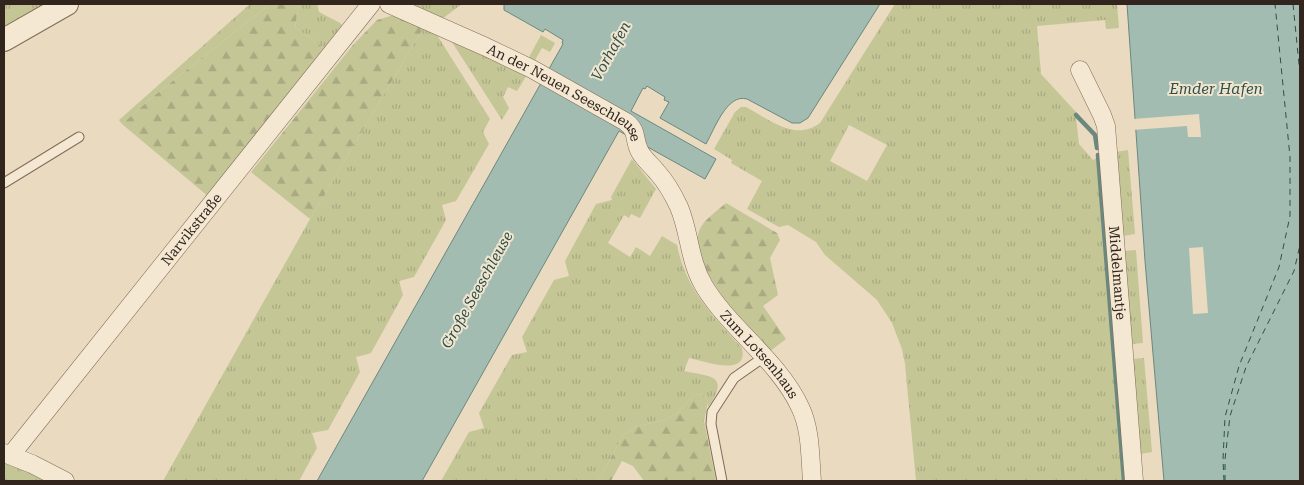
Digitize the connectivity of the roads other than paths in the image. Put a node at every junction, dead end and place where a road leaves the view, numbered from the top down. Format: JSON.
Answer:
{"nodes":[{"id":1,"x":67,"y":4,"type":"edge"},
{"id":2,"x":371,"y":4,"type":"edge"},
{"id":3,"x":389,"y":4,"type":"edge"},
{"id":4,"x":4,"y":40,"type":"edge"},
{"id":5,"x":1080,"y":70,"type":"dead end"},
{"id":6,"x":79,"y":137,"type":"dead end"},
{"id":7,"x":4,"y":184,"type":"edge"},
{"id":8,"x":687,"y":234,"type":"joint"},
{"id":9,"x":764,"y":357,"type":"junction"},
{"id":10,"x":8,"y":454,"type":"edge"},
{"id":11,"x":65,"y":481,"type":"edge"},
{"id":12,"x":722,"y":481,"type":"edge"},
{"id":13,"x":812,"y":481,"type":"edge"},
{"id":14,"x":1134,"y":481,"type":"edge"}],
"edges":[{"from":1,"to":4,"type":"street"},
{"from":2,"to":10,"type":"street","name":"Narvikstraße"},
{"from":3,"to":8,"type":"street","name":"An der Neuen Seeschleuse"},
{"from":5,"to":14,"type":"street","name":"Middelmantje"},
{"from":6,"to":7,"type":"lane"},
{"from":8,"to":9,"type":"street","name":"Zum Lotsenhaus"},
{"from":9,"to":12,"type":"lane"},
{"from":9,"to":13,"type":"street","name":"Zum Lotsenhaus"},
{"from":10,"to":11,"type":"street"}]}
